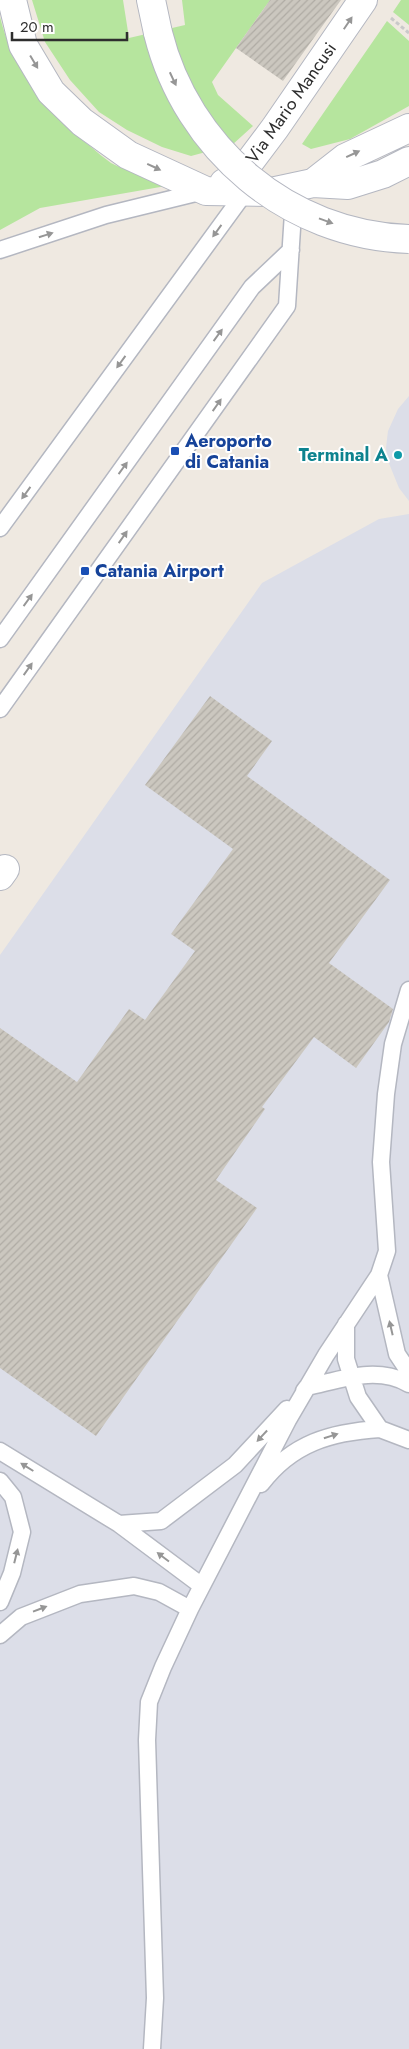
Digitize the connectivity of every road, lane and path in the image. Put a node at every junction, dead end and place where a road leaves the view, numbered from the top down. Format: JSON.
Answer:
{"nodes":[{"id":1,"x":12,"y":0,"type":"edge"},
{"id":2,"x":151,"y":0,"type":"edge"},
{"id":3,"x":374,"y":6,"type":"edge"},
{"id":4,"x":409,"y":33,"type":"edge"},
{"id":5,"x":409,"y":128,"type":"edge"},
{"id":6,"x":409,"y":161,"type":"edge"},
{"id":7,"x":307,"y":184,"type":"junction"},
{"id":8,"x":206,"y":191,"type":"junction"},
{"id":9,"x":246,"y":191,"type":"junction"},
{"id":10,"x":409,"y":239,"type":"edge"},
{"id":11,"x":0,"y":250,"type":"edge"},
{"id":12,"x":291,"y":250,"type":"junction"},
{"id":13,"x":0,"y":528,"type":"edge"},
{"id":14,"x":0,"y":639,"type":"edge"},
{"id":15,"x":0,"y":709,"type":"edge"},
{"id":16,"x":409,"y":990,"type":"edge"},
{"id":17,"x":379,"y":1275,"type":"junction"},
{"id":18,"x":346,"y":1324,"type":"junction"},
{"id":19,"x":409,"y":1372,"type":"edge"},
{"id":20,"x":352,"y":1377,"type":"junction"},
{"id":21,"x":409,"y":1384,"type":"edge"},
{"id":22,"x":307,"y":1387,"type":"junction"},
{"id":23,"x":380,"y":1430,"type":"junction"},
{"id":24,"x":409,"y":1440,"type":"edge"},
{"id":25,"x":0,"y":1451,"type":"edge"},
{"id":26,"x":0,"y":1481,"type":"edge"},
{"id":27,"x":242,"y":1510,"type":"junction"},
{"id":28,"x":119,"y":1524,"type":"junction"},
{"id":29,"x":202,"y":1586,"type":"junction"},
{"id":30,"x":0,"y":1602,"type":"edge"},
{"id":31,"x":190,"y":1609,"type":"junction"},
{"id":32,"x":0,"y":1635,"type":"edge"},
{"id":33,"x":152,"y":2049,"type":"edge"}],
"edges":[{"from":1,"to":8,"type":"street","one_way":true},
{"from":2,"to":10,"type":"street","one_way":true,"bridge":true},
{"from":3,"to":4,"type":"path"},
{"from":8,"to":3,"type":"street","name":"Via Mario Mancusi","one_way":true},
{"from":7,"to":5,"type":"street","one_way":true},
{"from":6,"to":7,"type":"street"},
{"from":7,"to":9,"type":"street"},
{"from":7,"to":12,"type":"lane"},
{"from":8,"to":9,"type":"street"},
{"from":11,"to":8,"type":"lane","one_way":true},
{"from":9,"to":13,"type":"lane","one_way":true},
{"from":14,"to":12,"type":"lane","one_way":true},
{"from":15,"to":12,"type":"lane","one_way":true},
{"from":16,"to":17,"type":"lane"},
{"from":17,"to":18,"type":"lane"},
{"from":19,"to":17,"type":"lane","one_way":true},
{"from":18,"to":20,"type":"lane"},
{"from":18,"to":22,"type":"lane"},
{"from":20,"to":21,"type":"lane"},
{"from":20,"to":22,"type":"lane"},
{"from":20,"to":23,"type":"lane"},
{"from":22,"to":27,"type":"lane"},
{"from":22,"to":28,"type":"lane","one_way":true},
{"from":23,"to":24,"type":"lane"},
{"from":27,"to":23,"type":"lane","one_way":true},
{"from":28,"to":25,"type":"lane","one_way":true},
{"from":30,"to":26,"type":"lane","one_way":true},
{"from":27,"to":29,"type":"lane"},
{"from":29,"to":28,"type":"lane","one_way":true},
{"from":29,"to":31,"type":"lane"},
{"from":32,"to":31,"type":"lane","one_way":true},
{"from":31,"to":33,"type":"lane"}]}
